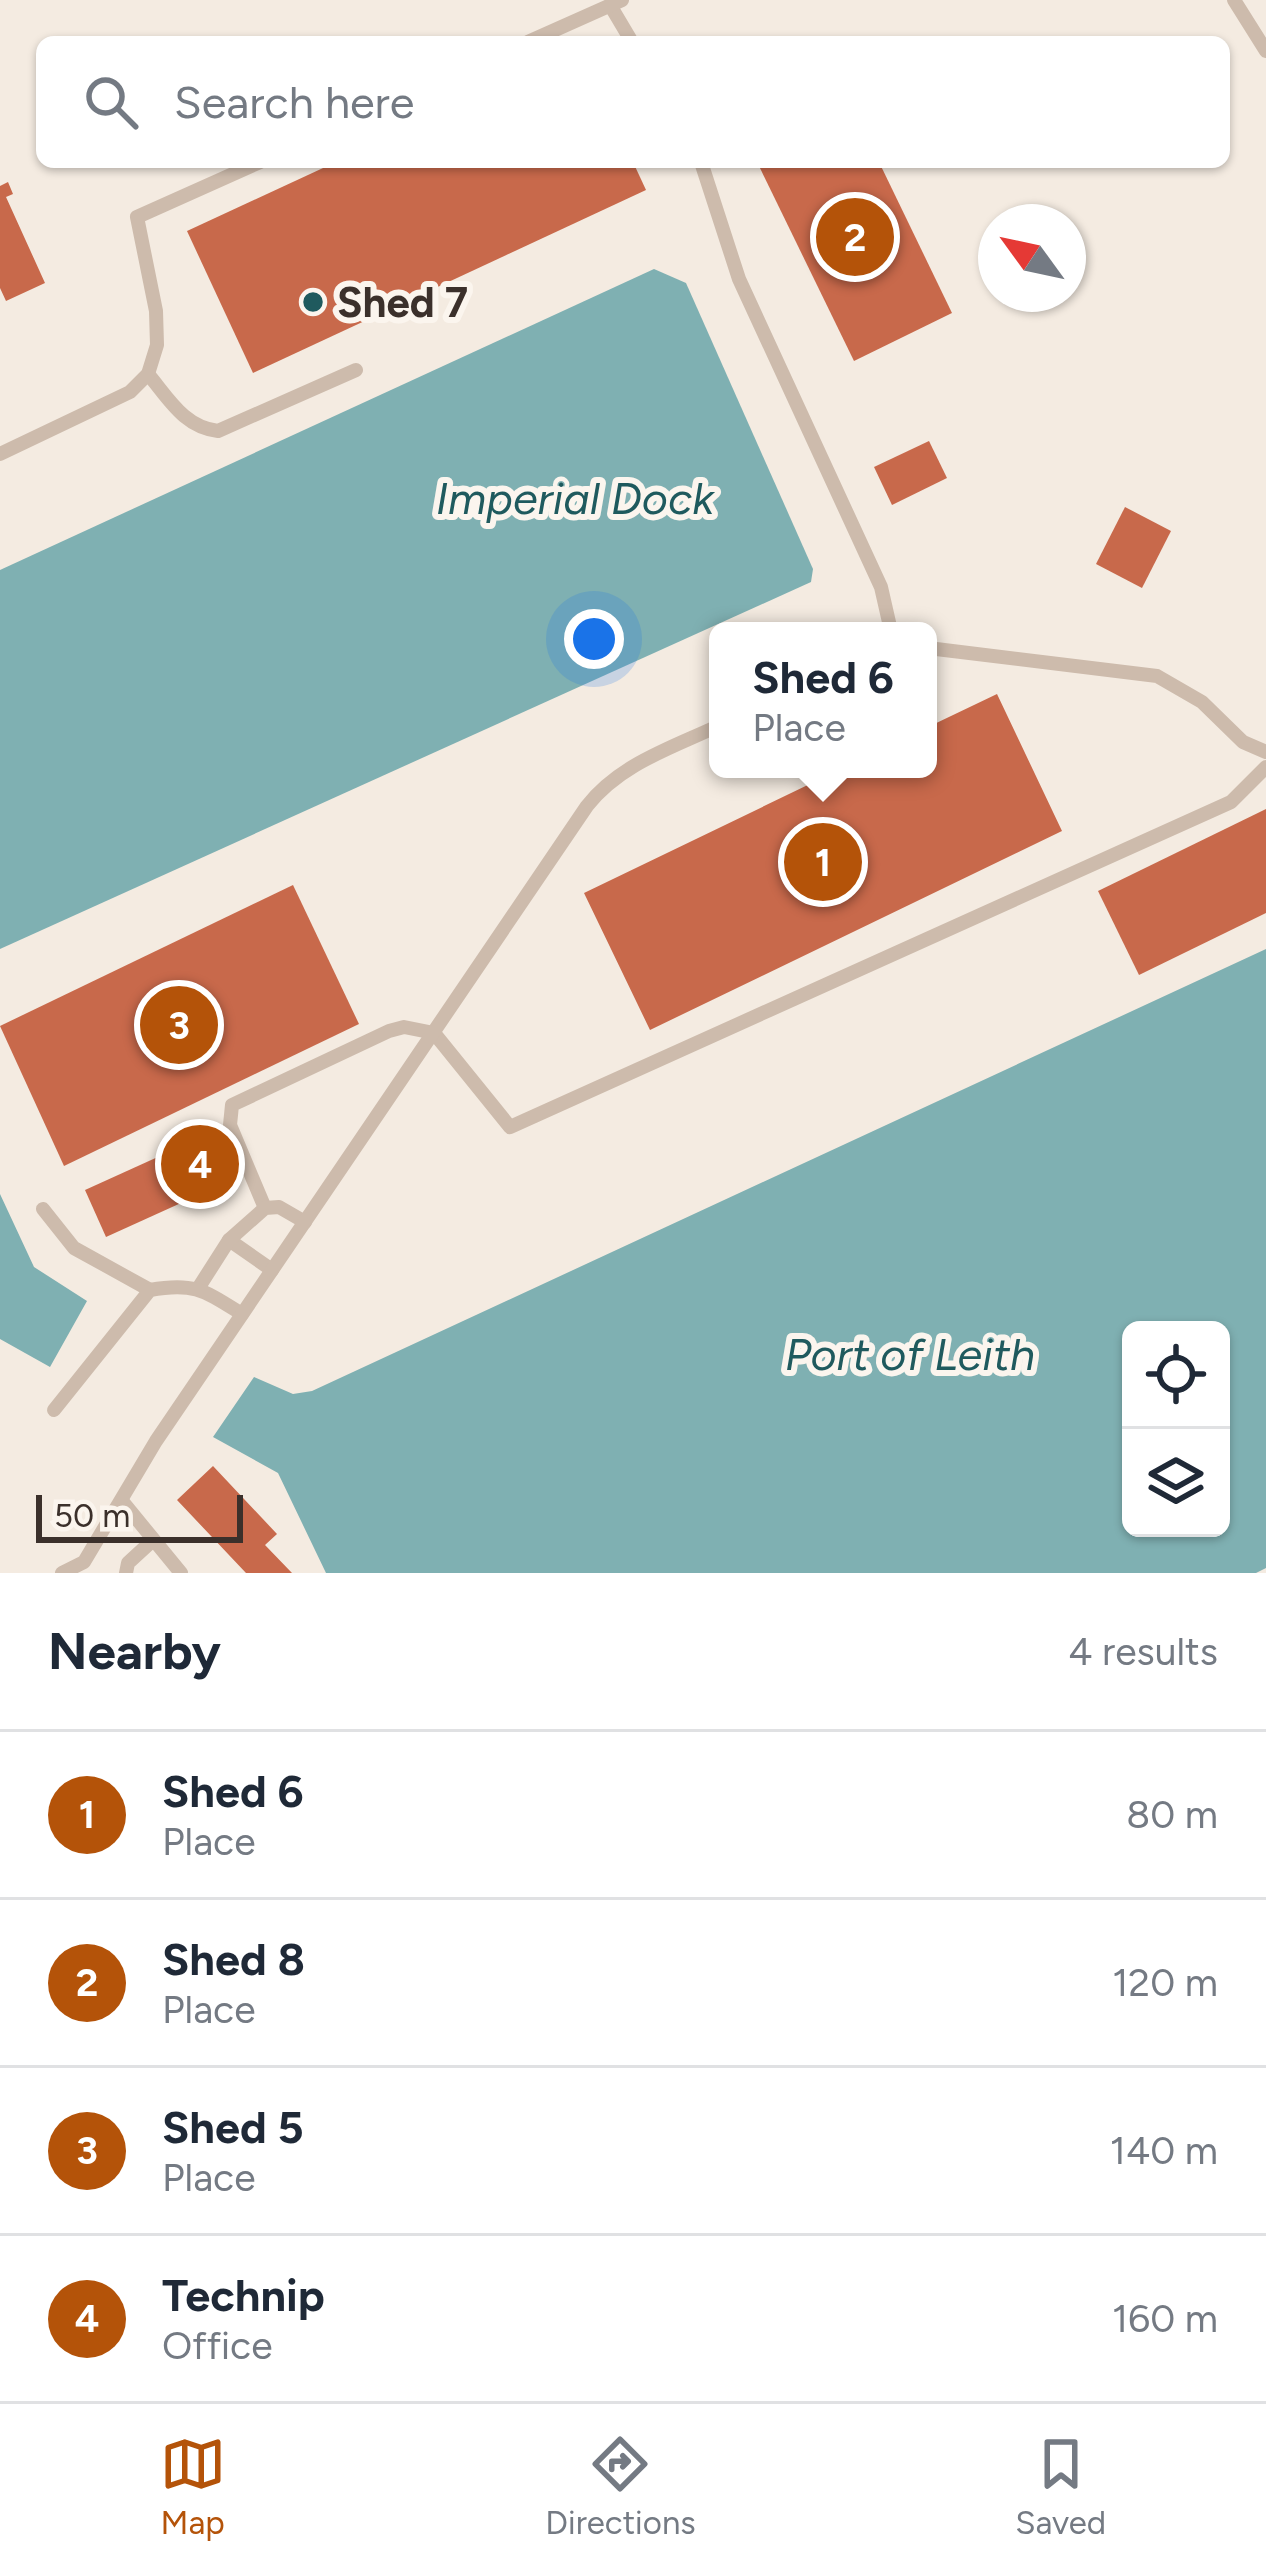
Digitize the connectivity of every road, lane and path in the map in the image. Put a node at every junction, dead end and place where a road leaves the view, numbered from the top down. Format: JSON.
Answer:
{"nodes":[{"id":1,"x":1234,"y":0,"type":"edge"},
{"id":2,"x":616,"y":3,"type":"edge"},
{"id":3,"x":542,"y":36,"type":"edge"},
{"id":4,"x":630,"y":36,"type":"edge"},
{"id":5,"x":1266,"y":51,"type":"edge"},
{"id":6,"x":247,"y":168,"type":"edge"},
{"id":7,"x":703,"y":168,"type":"edge"},
{"id":8,"x":356,"y":370,"type":"dead end"},
{"id":9,"x":148,"y":374,"type":"junction"},
{"id":10,"x":0,"y":454,"type":"edge"},
{"id":11,"x":889,"y":622,"type":"edge"},
{"id":12,"x":937,"y":649,"type":"edge"},
{"id":13,"x":709,"y":730,"type":"edge"},
{"id":14,"x":1266,"y":752,"type":"edge"},
{"id":15,"x":1266,"y":767,"type":"edge"},
{"id":16,"x":434,"y":1033,"type":"junction"},
{"id":17,"x":265,"y":1208,"type":"junction"},
{"id":18,"x":43,"y":1209,"type":"dead end"},
{"id":19,"x":305,"y":1222,"type":"junction"},
{"id":20,"x":229,"y":1240,"type":"junction"},
{"id":21,"x":272,"y":1270,"type":"junction"},
{"id":22,"x":199,"y":1287,"type":"junction"},
{"id":23,"x":150,"y":1290,"type":"junction"},
{"id":24,"x":242,"y":1314,"type":"junction"},
{"id":25,"x":54,"y":1410,"type":"dead end"},
{"id":26,"x":122,"y":1501,"type":"junction"},
{"id":27,"x":153,"y":1540,"type":"junction"},
{"id":28,"x":84,"y":1568,"type":"edge"},
{"id":29,"x":62,"y":1573,"type":"edge"},
{"id":30,"x":126,"y":1573,"type":"edge"},
{"id":31,"x":181,"y":1573,"type":"edge"}],
"edges":[{"from":1,"to":5,"type":"lane"},
{"from":2,"to":3,"type":"lane"},
{"from":2,"to":4,"type":"lane"},
{"from":6,"to":9,"type":"lane"},
{"from":7,"to":11,"type":"lane"},
{"from":8,"to":9,"type":"lane"},
{"from":9,"to":10,"type":"lane"},
{"from":12,"to":14,"type":"lane"},
{"from":13,"to":16,"type":"lane"},
{"from":15,"to":16,"type":"lane"},
{"from":16,"to":17,"type":"lane"},
{"from":16,"to":19,"type":"lane"},
{"from":17,"to":19,"type":"lane"},
{"from":17,"to":20,"type":"lane"},
{"from":18,"to":23,"type":"lane"},
{"from":19,"to":21,"type":"lane"},
{"from":20,"to":21,"type":"lane"},
{"from":20,"to":22,"type":"lane"},
{"from":21,"to":24,"type":"lane"},
{"from":22,"to":23,"type":"lane"},
{"from":22,"to":24,"type":"lane"},
{"from":23,"to":25,"type":"lane"},
{"from":24,"to":26,"type":"lane"},
{"from":26,"to":27,"type":"lane"},
{"from":26,"to":28,"type":"lane"},
{"from":27,"to":30,"type":"lane"},
{"from":27,"to":31,"type":"lane"},
{"from":28,"to":29,"type":"lane"}]}
